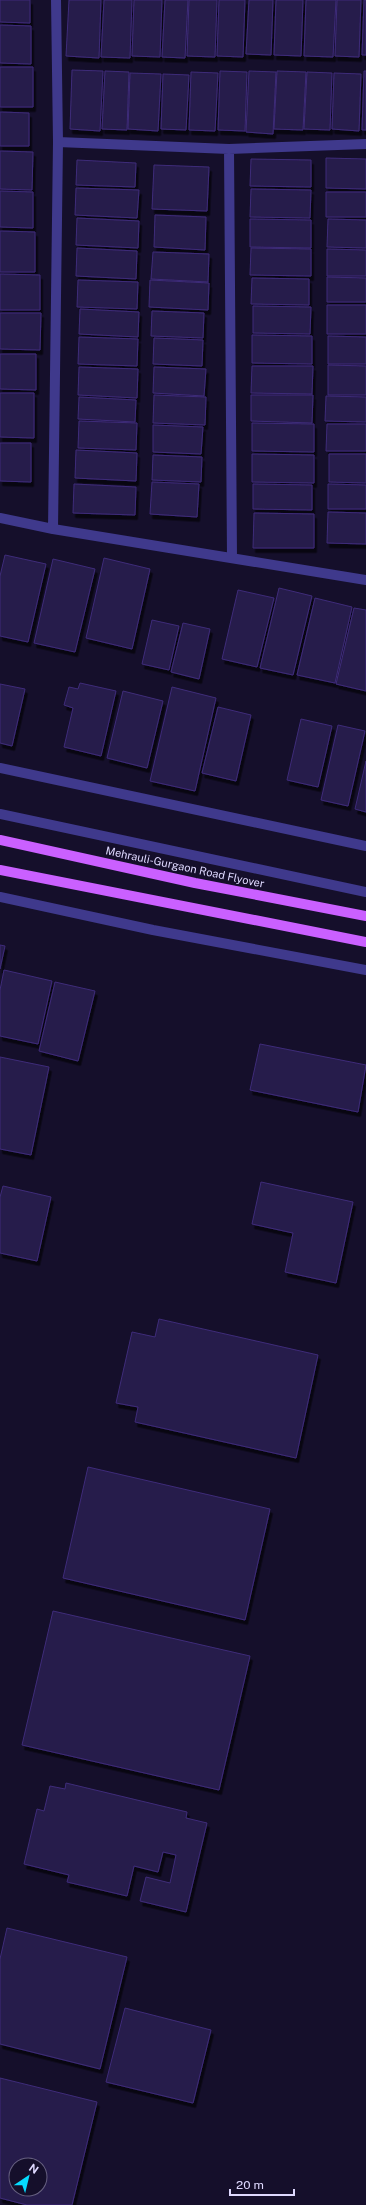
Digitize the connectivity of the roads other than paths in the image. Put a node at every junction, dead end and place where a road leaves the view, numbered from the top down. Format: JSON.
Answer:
{"nodes":[{"id":1,"x":56,"y":0,"type":"edge"},
{"id":2,"x":58,"y":142,"type":"junction"},
{"id":3,"x":366,"y":144,"type":"edge"},
{"id":4,"x":229,"y":149,"type":"junction"},
{"id":5,"x":0,"y":518,"type":"edge"},
{"id":6,"x":53,"y":529,"type":"junction"},
{"id":7,"x":232,"y":558,"type":"junction"},
{"id":8,"x":366,"y":580,"type":"edge"},
{"id":9,"x":0,"y":768,"type":"edge"},
{"id":10,"x":0,"y":814,"type":"edge"},
{"id":11,"x":0,"y":840,"type":"edge"},
{"id":12,"x":366,"y":846,"type":"edge"},
{"id":13,"x":0,"y":870,"type":"edge"},
{"id":14,"x":366,"y":892,"type":"edge"},
{"id":15,"x":0,"y":897,"type":"edge"},
{"id":16,"x":366,"y":916,"type":"edge"},
{"id":17,"x":366,"y":942,"type":"edge"},
{"id":18,"x":366,"y":970,"type":"edge"}],
"edges":[{"from":1,"to":2,"type":"street"},
{"from":2,"to":4,"type":"street"},
{"from":2,"to":6,"type":"street"},
{"from":3,"to":4,"type":"street"},
{"from":4,"to":7,"type":"street"},
{"from":5,"to":6,"type":"street"},
{"from":6,"to":7,"type":"street"},
{"from":7,"to":8,"type":"street"},
{"from":9,"to":12,"type":"street"},
{"from":10,"to":14,"type":"street"},
{"from":11,"to":16,"type":"main road","name":"Mehrauli-Gurgaon Road Flyover"},
{"from":13,"to":17,"type":"main road"},
{"from":15,"to":18,"type":"street"}]}
